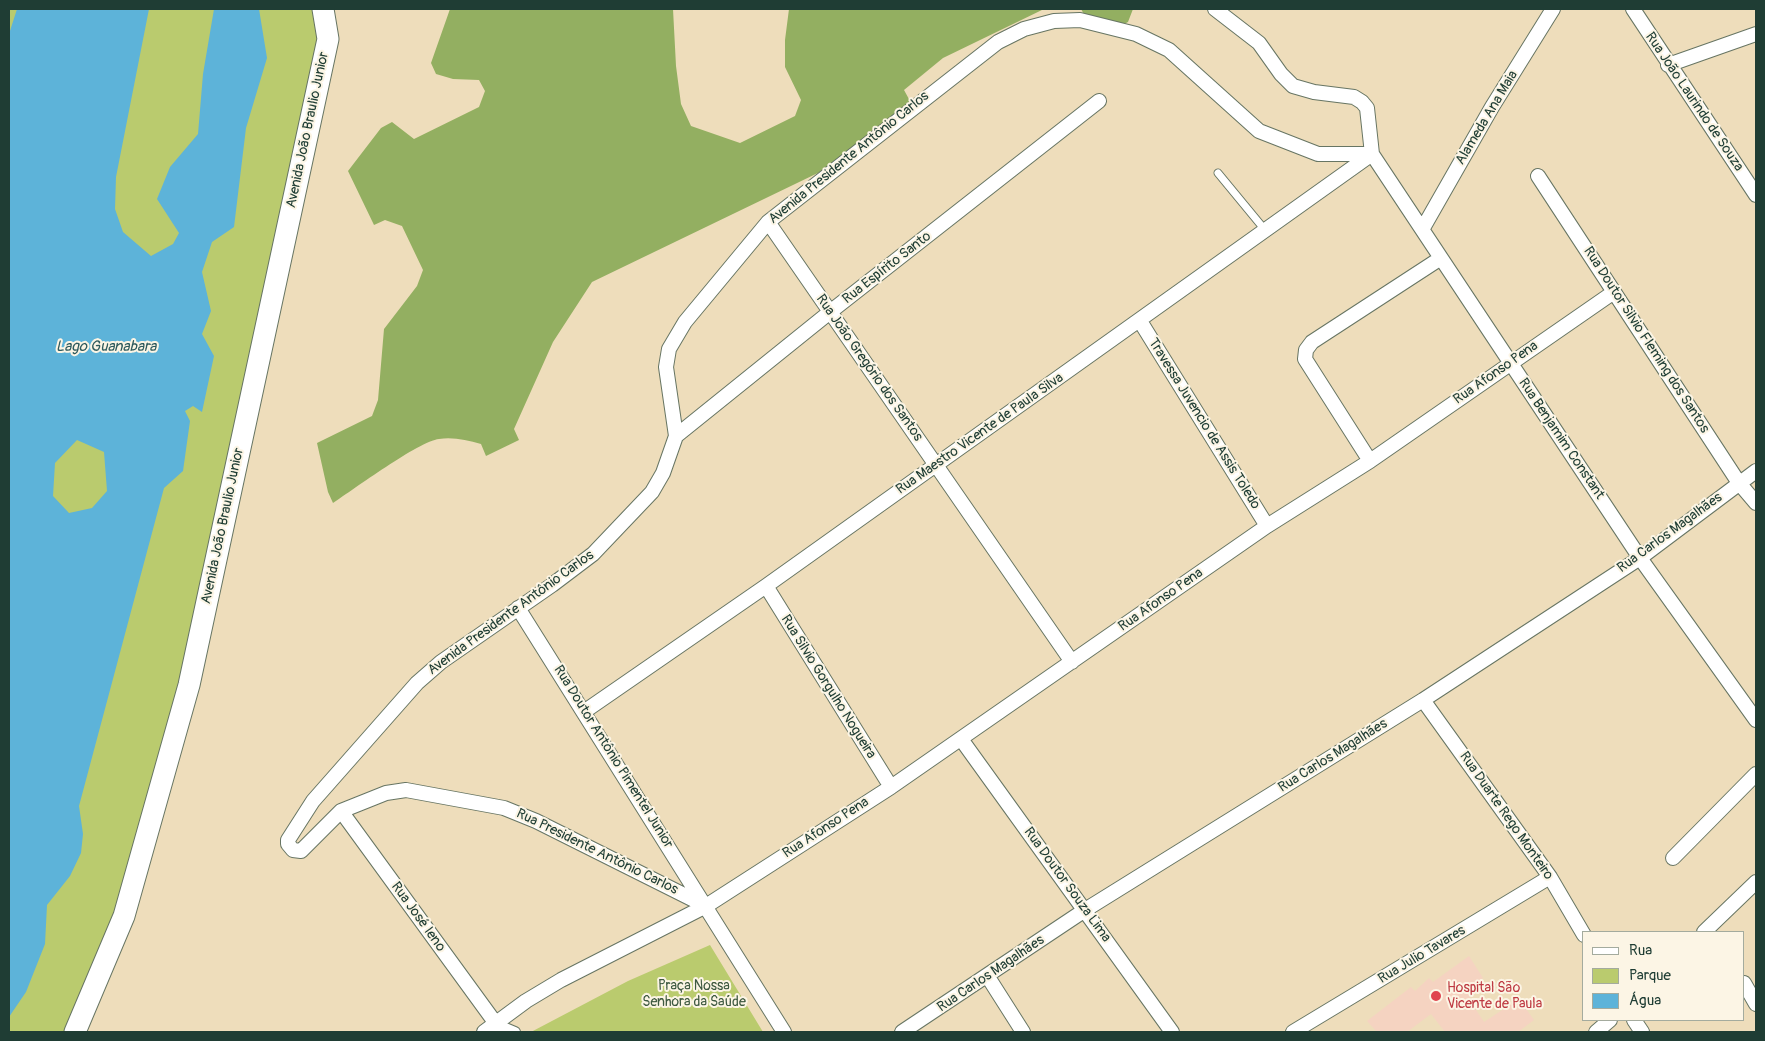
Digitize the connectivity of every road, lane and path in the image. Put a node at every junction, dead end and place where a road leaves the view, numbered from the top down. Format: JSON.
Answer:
{"nodes":[{"id":1,"x":323,"y":9,"type":"edge"},
{"id":2,"x":1215,"y":9,"type":"edge"},
{"id":3,"x":1553,"y":9,"type":"edge"},
{"id":4,"x":1633,"y":9,"type":"edge"},
{"id":5,"x":1756,"y":34,"type":"edge"},
{"id":6,"x":1668,"y":65,"type":"junction"},
{"id":7,"x":1099,"y":101,"type":"dead end"},
{"id":8,"x":1372,"y":154,"type":"junction"},
{"id":9,"x":1218,"y":173,"type":"dead end"},
{"id":10,"x":1538,"y":176,"type":"dead end"},
{"id":11,"x":1756,"y":195,"type":"edge"},
{"id":12,"x":768,"y":222,"type":"junction"},
{"id":13,"x":1423,"y":228,"type":"junction"},
{"id":14,"x":1265,"y":230,"type":"junction"},
{"id":15,"x":1441,"y":258,"type":"junction"},
{"id":16,"x":1614,"y":292,"type":"junction"},
{"id":17,"x":830,"y":312,"type":"junction"},
{"id":18,"x":1140,"y":321,"type":"junction"},
{"id":19,"x":1511,"y":363,"type":"junction"},
{"id":20,"x":676,"y":436,"type":"junction"},
{"id":21,"x":1370,"y":461,"type":"junction"},
{"id":22,"x":936,"y":465,"type":"junction"},
{"id":23,"x":1756,"y":471,"type":"edge"},
{"id":24,"x":1739,"y":483,"type":"junction"},
{"id":25,"x":1756,"y":504,"type":"edge"},
{"id":26,"x":1267,"y":526,"type":"junction"},
{"id":27,"x":1640,"y":558,"type":"junction"},
{"id":28,"x":766,"y":586,"type":"junction"},
{"id":29,"x":518,"y":608,"type":"junction"},
{"id":30,"x":1072,"y":662,"type":"junction"},
{"id":31,"x":1424,"y":700,"type":"junction"},
{"id":32,"x":585,"y":711,"type":"junction"},
{"id":33,"x":1756,"y":720,"type":"edge"},
{"id":34,"x":961,"y":739,"type":"junction"},
{"id":35,"x":1756,"y":774,"type":"edge"},
{"id":36,"x":891,"y":787,"type":"junction"},
{"id":37,"x":341,"y":811,"type":"junction"},
{"id":38,"x":298,"y":852,"type":"joint"},
{"id":39,"x":1673,"y":858,"type":"dead end"},
{"id":40,"x":1550,"y":877,"type":"junction"},
{"id":41,"x":1756,"y":882,"type":"edge"},
{"id":42,"x":706,"y":906,"type":"junction"},
{"id":43,"x":1085,"y":910,"type":"junction"},
{"id":44,"x":1710,"y":930,"type":"edge"},
{"id":45,"x":1582,"y":932,"type":"edge"},
{"id":46,"x":988,"y":977,"type":"junction"},
{"id":47,"x":1745,"y":985,"type":"edge"},
{"id":48,"x":1756,"y":1004,"type":"edge"},
{"id":49,"x":1609,"y":1021,"type":"edge"},
{"id":50,"x":1635,"y":1021,"type":"edge"},
{"id":51,"x":498,"y":1028,"type":"edge"},
{"id":52,"x":74,"y":1032,"type":"edge"},
{"id":53,"x":484,"y":1032,"type":"edge"},
{"id":54,"x":515,"y":1032,"type":"edge"},
{"id":55,"x":784,"y":1032,"type":"edge"},
{"id":56,"x":902,"y":1032,"type":"edge"},
{"id":57,"x":1023,"y":1032,"type":"edge"},
{"id":58,"x":1172,"y":1032,"type":"edge"},
{"id":59,"x":1293,"y":1032,"type":"edge"},
{"id":60,"x":1596,"y":1032,"type":"edge"},
{"id":61,"x":1642,"y":1032,"type":"edge"}],
"edges":[{"from":1,"to":52,"type":"main road","name":"Avenida João Braulio Junior"},
{"from":2,"to":8,"type":"street"},
{"from":3,"to":13,"type":"street","name":"Alameda Ana Maia"},
{"from":4,"to":6,"type":"street","name":"Rua João Laurindo de Souza"},
{"from":5,"to":6,"type":"street"},
{"from":6,"to":11,"type":"street","name":"Rua João Laurindo de Souza"},
{"from":7,"to":17,"type":"street","name":"Rua Espírito Santo"},
{"from":8,"to":12,"type":"street","name":"Avenida Presidente Antônio Carlos"},
{"from":8,"to":13,"type":"street","name":"Rua Benjamim Constant"},
{"from":8,"to":14,"type":"street","name":"Rua Maestro Vicente de Paula Silva"},
{"from":9,"to":14,"type":"lane"},
{"from":10,"to":16,"type":"street","name":"Rua Doutor Silvio Fleming dos Santos"},
{"from":12,"to":17,"type":"street","name":"Rua João Gregório dos Santos"},
{"from":12,"to":20,"type":"street","name":"Avenida Presidente Antônio Carlos"},
{"from":13,"to":15,"type":"street","name":"Rua Benjamim Constant"},
{"from":14,"to":18,"type":"street","name":"Rua Maestro Vicente de Paula Silva"},
{"from":15,"to":19,"type":"street","name":"Rua Benjamim Constant"},
{"from":15,"to":21,"type":"street"},
{"from":16,"to":19,"type":"street","name":"Rua Afonso Pena"},
{"from":16,"to":24,"type":"street","name":"Rua Doutor Silvio Fleming dos Santos"},
{"from":17,"to":20,"type":"street","name":"Rua Espírito Santo"},
{"from":17,"to":22,"type":"street","name":"Rua João Gregório dos Santos"},
{"from":18,"to":22,"type":"street","name":"Rua Maestro Vicente de Paula Silva"},
{"from":18,"to":26,"type":"street","name":"Travessa Juvencio de Assis Toledo"},
{"from":19,"to":21,"type":"street","name":"Rua Afonso Pena"},
{"from":19,"to":27,"type":"street","name":"Rua Benjamim Constant"},
{"from":20,"to":29,"type":"street","name":"Avenida Presidente Antônio Carlos"},
{"from":21,"to":26,"type":"street","name":"Rua Afonso Pena"},
{"from":22,"to":28,"type":"street","name":"Rua Maestro Vicente de Paula Silva"},
{"from":22,"to":30,"type":"street","name":"Rua João Gregório dos Santos"},
{"from":23,"to":24,"type":"street","name":"Rua Carlos Magalhães"},
{"from":24,"to":25,"type":"street","name":"Rua Doutor Silvio Fleming dos Santos"},
{"from":24,"to":27,"type":"street","name":"Rua Carlos Magalhães"},
{"from":26,"to":30,"type":"street","name":"Rua Afonso Pena"},
{"from":27,"to":31,"type":"street","name":"Rua Carlos Magalhães"},
{"from":27,"to":33,"type":"street","name":"Rua Benjamim Constant"},
{"from":28,"to":32,"type":"street","name":"Rua Maestro Vicente de Paula Silva"},
{"from":28,"to":36,"type":"street","name":"Rua Silvio Gorgulho Nogueira"},
{"from":29,"to":32,"type":"street","name":"Rua Doutor Antônio Pimentel Junior"},
{"from":29,"to":38,"type":"street","name":"Avenida Presidente Antônio Carlos"},
{"from":30,"to":34,"type":"street","name":"Rua Afonso Pena"},
{"from":31,"to":40,"type":"street","name":"Rua Duarte Rego Monteiro"},
{"from":31,"to":43,"type":"street","name":"Rua Carlos Magalhães"},
{"from":32,"to":42,"type":"street","name":"Rua Doutor Antônio Pimentel Junior"},
{"from":34,"to":36,"type":"street","name":"Rua Afonso Pena"},
{"from":34,"to":43,"type":"street","name":"Rua Doutor Souza Lima"},
{"from":35,"to":39,"type":"street"},
{"from":36,"to":42,"type":"street","name":"Rua Afonso Pena"},
{"from":37,"to":38,"type":"street","name":"Rua Presidente Antônio Carlos"},
{"from":37,"to":42,"type":"street","name":"Rua Presidente Antônio Carlos"},
{"from":37,"to":51,"type":"street","name":"Rua José Ieno"},
{"from":40,"to":45,"type":"street","name":"Rua Duarte Rego Monteiro"},
{"from":40,"to":59,"type":"street","name":"Rua Julio Tavares"},
{"from":41,"to":44,"type":"street"},
{"from":42,"to":51,"type":"street"},
{"from":42,"to":55,"type":"street","name":"Rua Doutor Antônio Pimentel Junior"},
{"from":43,"to":46,"type":"street","name":"Rua Carlos Magalhães"},
{"from":43,"to":58,"type":"street","name":"Rua Doutor Souza Lima"},
{"from":46,"to":56,"type":"street","name":"Rua Carlos Magalhães"},
{"from":46,"to":57,"type":"street"},
{"from":47,"to":48,"type":"street"},
{"from":49,"to":60,"type":"street"},
{"from":50,"to":61,"type":"street"},
{"from":51,"to":53,"type":"street"},
{"from":51,"to":54,"type":"street"}]}
